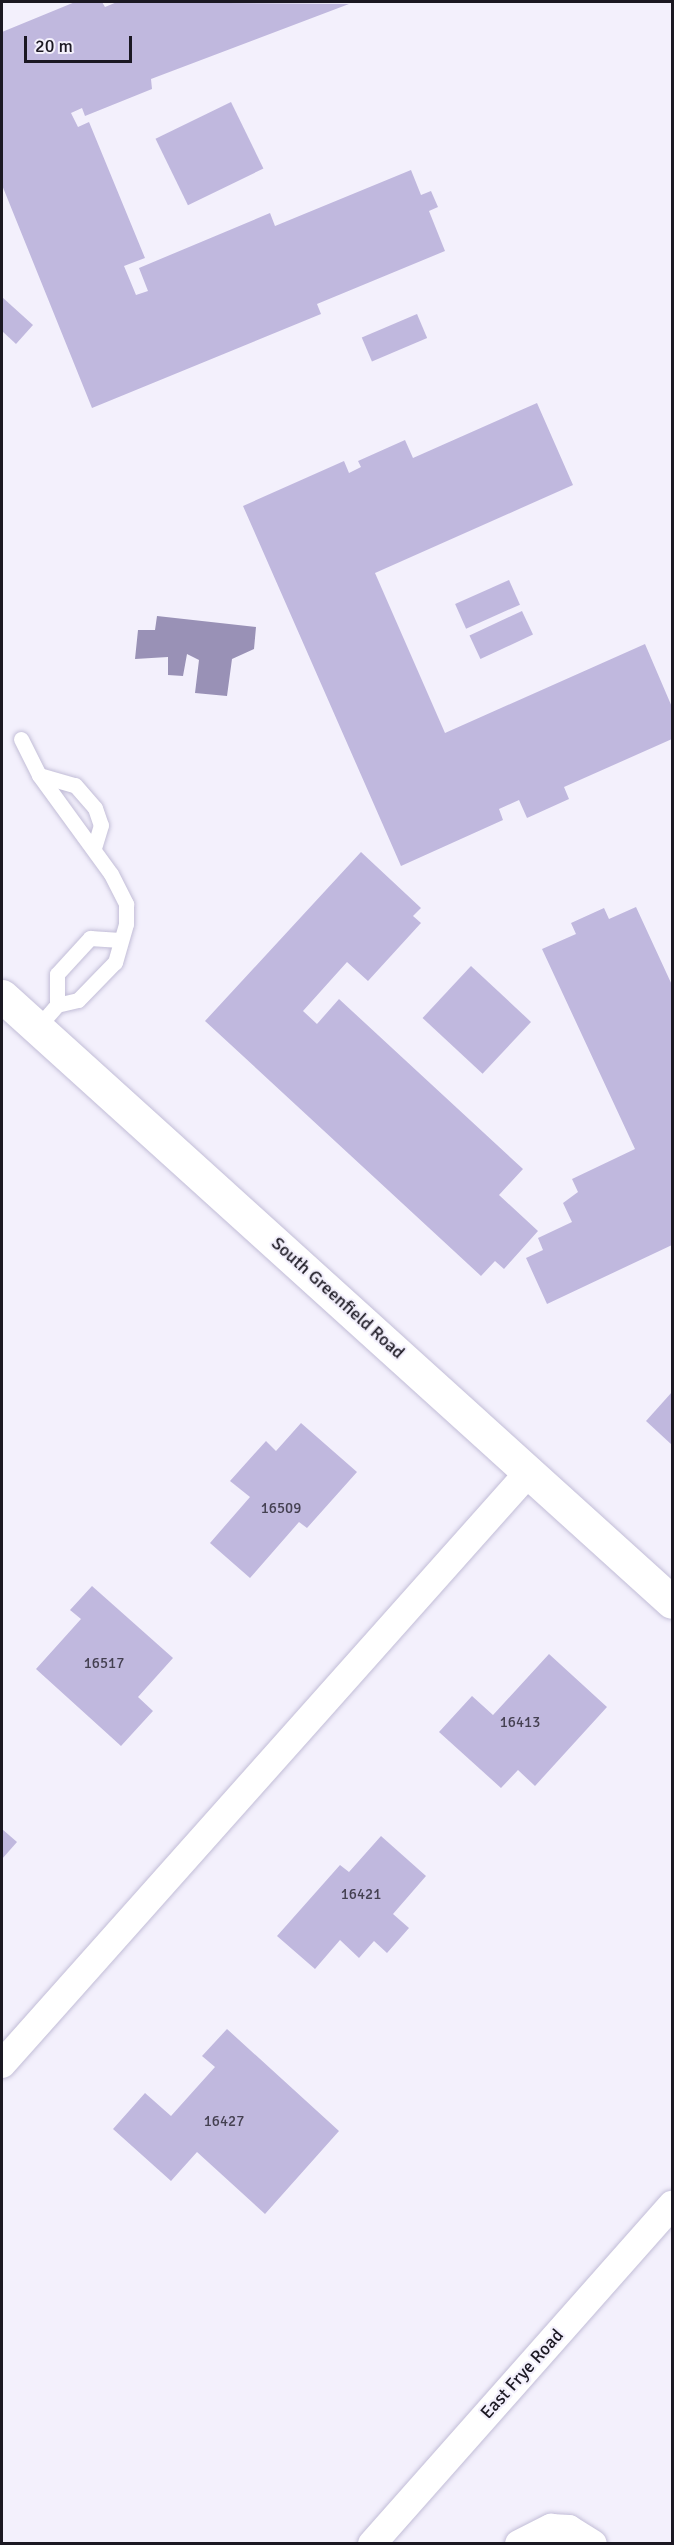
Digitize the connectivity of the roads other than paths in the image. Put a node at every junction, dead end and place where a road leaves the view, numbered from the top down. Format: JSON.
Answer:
{"nodes":[{"id":1,"x":21,"y":739,"type":"dead end"},
{"id":2,"x":39,"y":775,"type":"junction"},
{"id":3,"x":94,"y":849,"type":"junction"},
{"id":4,"x":120,"y":940,"type":"junction"},
{"id":5,"x":2,"y":996,"type":"edge"},
{"id":6,"x":47,"y":1017,"type":"junction"},
{"id":7,"x":530,"y":1471,"type":"junction"},
{"id":8,"x":672,"y":1602,"type":"edge"},
{"id":9,"x":2,"y":2064,"type":"edge"},
{"id":10,"x":672,"y":2205,"type":"edge"},
{"id":11,"x":372,"y":2544,"type":"edge"},
{"id":12,"x":519,"y":2544,"type":"edge"},
{"id":13,"x":593,"y":2544,"type":"edge"}],
"edges":[{"from":1,"to":2,"type":"lane"},
{"from":2,"to":3,"type":"lane"},
{"from":2,"to":3,"type":"lane"},
{"from":3,"to":4,"type":"lane"},
{"from":4,"to":6,"type":"lane"},
{"from":4,"to":6,"type":"lane"},
{"from":5,"to":6,"type":"street","name":"South Greenfield Road"},
{"from":6,"to":7,"type":"street","name":"South Greenfield Road"},
{"from":7,"to":8,"type":"street","name":"South Greenfield Road"},
{"from":7,"to":9,"type":"street"},
{"from":10,"to":11,"type":"street","name":"East Frye Road"},
{"from":12,"to":13,"type":"street"}]}
